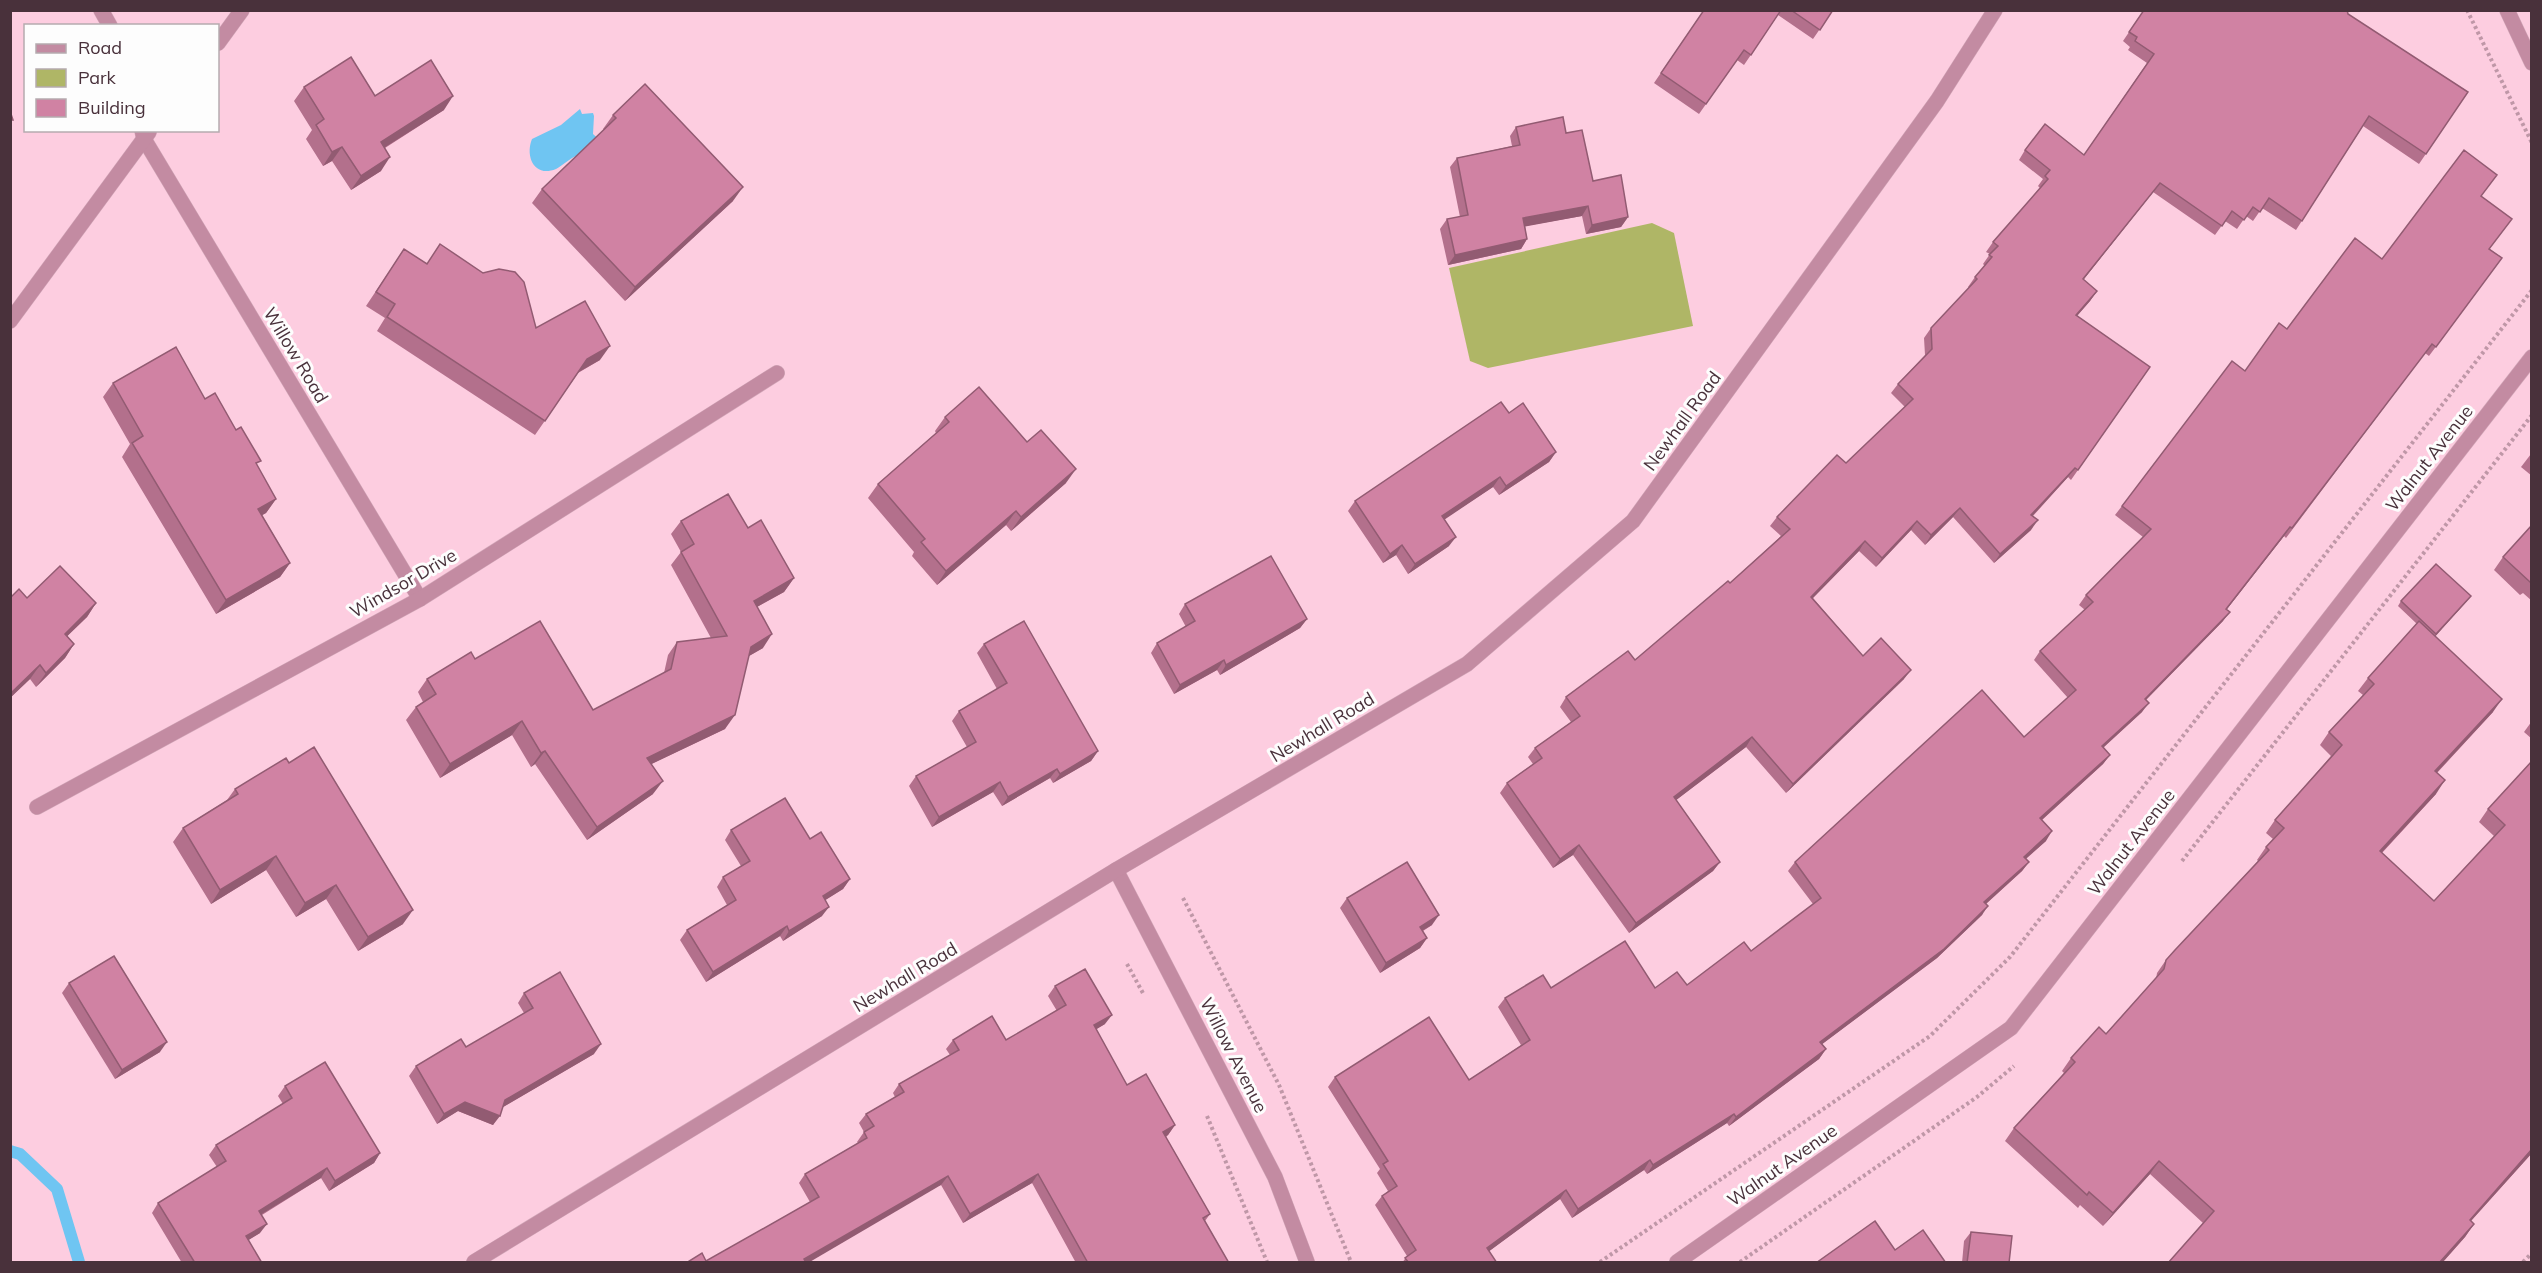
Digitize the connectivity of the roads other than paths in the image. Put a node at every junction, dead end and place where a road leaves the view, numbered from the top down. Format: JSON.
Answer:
{"nodes":[{"id":1,"x":101,"y":10,"type":"edge"},
{"id":2,"x":242,"y":10,"type":"edge"},
{"id":3,"x":1995,"y":10,"type":"edge"},
{"id":4,"x":2507,"y":10,"type":"edge"},
{"id":5,"x":109,"y":24,"type":"edge"},
{"id":6,"x":219,"y":42,"type":"edge"},
{"id":7,"x":2532,"y":63,"type":"edge"},
{"id":8,"x":145,"y":133,"type":"edge"},
{"id":9,"x":10,"y":321,"type":"edge"},
{"id":10,"x":2532,"y":357,"type":"edge"},
{"id":11,"x":777,"y":373,"type":"dead end"},
{"id":12,"x":420,"y":598,"type":"junction"},
{"id":13,"x":37,"y":807,"type":"dead end"},
{"id":14,"x":1116,"y":870,"type":"junction"},
{"id":15,"x":474,"y":1263,"type":"edge"},
{"id":16,"x":1307,"y":1263,"type":"edge"},
{"id":17,"x":1677,"y":1263,"type":"edge"}],
"edges":[{"from":1,"to":5,"type":"street"},
{"from":2,"to":6,"type":"street"},
{"from":3,"to":14,"type":"street","name":"Newhall Road"},
{"from":4,"to":7,"type":"street"},
{"from":8,"to":9,"type":"street"},
{"from":8,"to":12,"type":"street","name":"Willow Road"},
{"from":10,"to":17,"type":"street","name":"Walnut Avenue"},
{"from":11,"to":12,"type":"street","name":"Windsor Drive"},
{"from":12,"to":13,"type":"street","name":"Windsor Drive"},
{"from":14,"to":15,"type":"street","name":"Newhall Road"},
{"from":14,"to":16,"type":"street","name":"Willow Avenue"}]}
